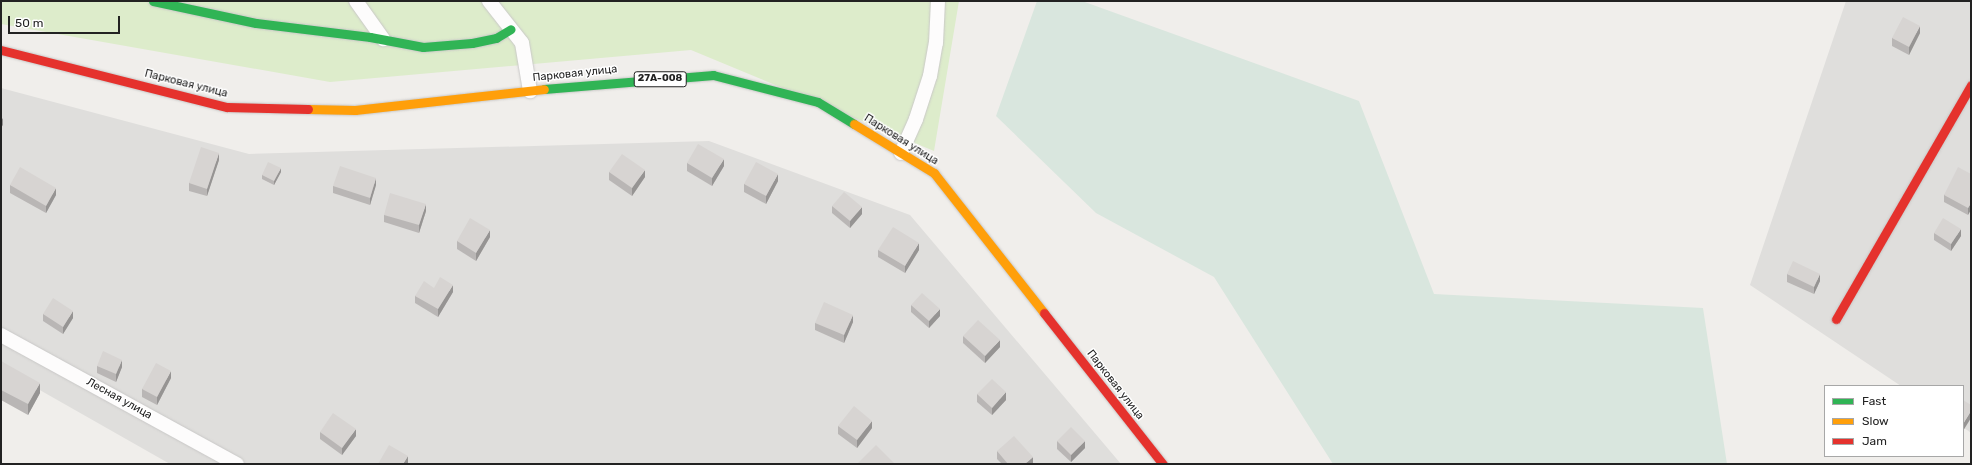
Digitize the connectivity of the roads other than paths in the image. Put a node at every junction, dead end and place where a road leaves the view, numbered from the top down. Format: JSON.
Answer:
{"nodes":[{"id":1,"x":153,"y":1,"type":"edge"},
{"id":2,"x":356,"y":1,"type":"edge"},
{"id":3,"x":489,"y":1,"type":"edge"},
{"id":4,"x":938,"y":1,"type":"edge"},
{"id":5,"x":511,"y":29,"type":"junction"},
{"id":6,"x":383,"y":39,"type":"junction"},
{"id":7,"x":1,"y":50,"type":"edge"},
{"id":8,"x":1971,"y":85,"type":"edge"},
{"id":9,"x":530,"y":91,"type":"junction"},
{"id":10,"x":901,"y":153,"type":"junction"},
{"id":11,"x":1836,"y":319,"type":"dead end"},
{"id":12,"x":1,"y":335,"type":"edge"},
{"id":13,"x":237,"y":464,"type":"edge"},
{"id":14,"x":1163,"y":464,"type":"edge"}],
"edges":[{"from":1,"to":6,"type":"main road"},
{"from":2,"to":6,"type":"street"},
{"from":3,"to":5,"type":"street"},
{"from":4,"to":10,"type":"street"},
{"from":5,"to":6,"type":"main road"},
{"from":5,"to":9,"type":"street"},
{"from":7,"to":9,"type":"main road","name":"Парковая улица","number":"27А-008"},
{"from":8,"to":11,"type":"main road"},
{"from":9,"to":10,"type":"main road","name":"Парковая улица","number":"27А-008"},
{"from":10,"to":14,"type":"main road","name":"Парковая улица","number":"27А-008"},
{"from":12,"to":13,"type":"street","name":"Лесная улица"}]}
